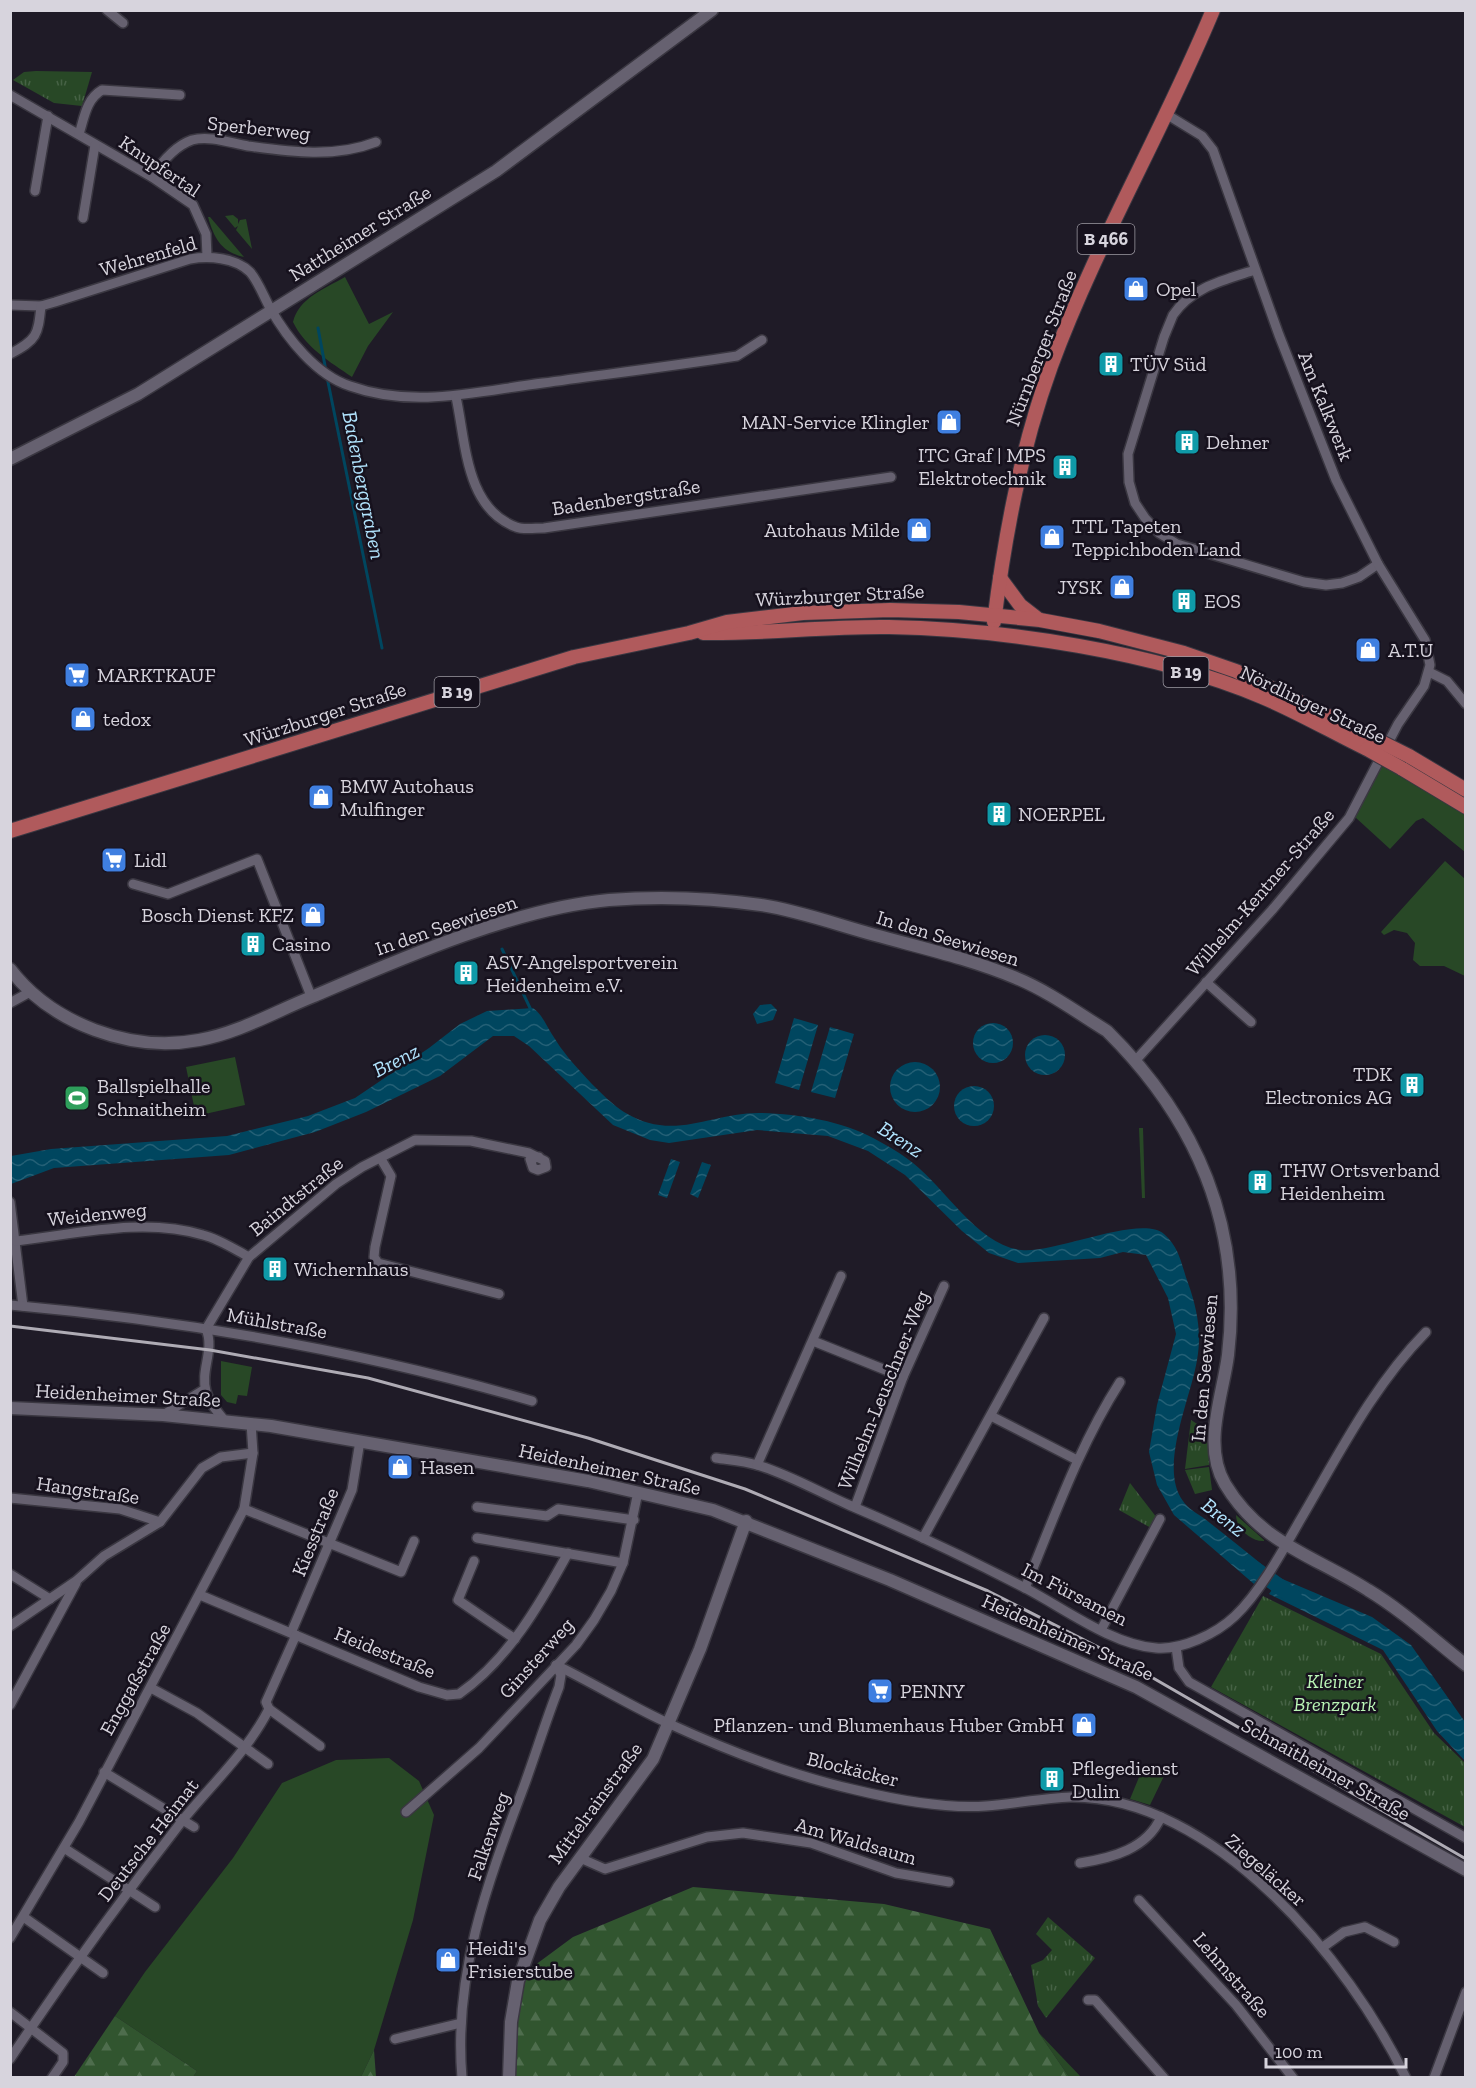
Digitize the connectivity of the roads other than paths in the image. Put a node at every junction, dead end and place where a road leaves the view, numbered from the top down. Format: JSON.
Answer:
{"nodes":[{"id":1,"x":107,"y":10,"type":"edge"},
{"id":2,"x":712,"y":10,"type":"edge"},
{"id":3,"x":1213,"y":10,"type":"edge"},
{"id":4,"x":123,"y":23,"type":"dead end"},
{"id":5,"x":10,"y":95,"type":"edge"},
{"id":6,"x":180,"y":95,"type":"dead end"},
{"id":7,"x":1167,"y":114,"type":"junction"},
{"id":8,"x":48,"y":116,"type":"junction"},
{"id":9,"x":80,"y":134,"type":"junction"},
{"id":10,"x":376,"y":142,"type":"dead end"},
{"id":11,"x":95,"y":145,"type":"junction"},
{"id":12,"x":152,"y":177,"type":"junction"},
{"id":13,"x":35,"y":192,"type":"dead end"},
{"id":14,"x":83,"y":218,"type":"dead end"},
{"id":15,"x":207,"y":256,"type":"junction"},
{"id":16,"x":1255,"y":270,"type":"junction"},
{"id":17,"x":10,"y":305,"type":"edge"},
{"id":18,"x":41,"y":306,"type":"junction"},
{"id":19,"x":272,"y":312,"type":"junction"},
{"id":20,"x":762,"y":340,"type":"dead end"},
{"id":21,"x":10,"y":354,"type":"edge"},
{"id":22,"x":456,"y":397,"type":"junction"},
{"id":23,"x":10,"y":459,"type":"edge"},
{"id":24,"x":891,"y":477,"type":"dead end"},
{"id":25,"x":1378,"y":564,"type":"junction"},
{"id":26,"x":999,"y":578,"type":"junction"},
{"id":27,"x":995,"y":615,"type":"junction"},
{"id":28,"x":1040,"y":620,"type":"junction"},
{"id":29,"x":689,"y":633,"type":"junction"},
{"id":30,"x":993,"y":633,"type":"junction"},
{"id":31,"x":1429,"y":672,"type":"junction"},
{"id":32,"x":1466,"y":704,"type":"edge"},
{"id":33,"x":1370,"y":743,"type":"junction"},
{"id":34,"x":1466,"y":789,"type":"edge"},
{"id":35,"x":1466,"y":807,"type":"edge"},
{"id":36,"x":13,"y":830,"type":"edge"},
{"id":37,"x":133,"y":884,"type":"dead end"},
{"id":38,"x":10,"y":969,"type":"edge"},
{"id":39,"x":1206,"y":982,"type":"junction"},
{"id":40,"x":30,"y":992,"type":"junction"},
{"id":41,"x":311,"y":996,"type":"junction"},
{"id":42,"x":10,"y":1003,"type":"edge"},
{"id":43,"x":1251,"y":1022,"type":"dead end"},
{"id":44,"x":1136,"y":1060,"type":"junction"},
{"id":45,"x":538,"y":1157,"type":"dead end"},
{"id":46,"x":381,"y":1160,"type":"junction"},
{"id":47,"x":10,"y":1202,"type":"edge"},
{"id":48,"x":16,"y":1241,"type":"junction"},
{"id":49,"x":249,"y":1257,"type":"junction"},
{"id":50,"x":842,"y":1276,"type":"dead end"},
{"id":51,"x":944,"y":1287,"type":"dead end"},
{"id":52,"x":499,"y":1294,"type":"dead end"},
{"id":53,"x":10,"y":1305,"type":"edge"},
{"id":54,"x":23,"y":1306,"type":"junction"},
{"id":55,"x":1044,"y":1318,"type":"dead end"},
{"id":56,"x":206,"y":1329,"type":"junction"},
{"id":57,"x":1426,"y":1332,"type":"dead end"},
{"id":58,"x":813,"y":1341,"type":"junction"},
{"id":59,"x":903,"y":1377,"type":"junction"},
{"id":60,"x":1120,"y":1382,"type":"dead end"},
{"id":61,"x":205,"y":1389,"type":"junction"},
{"id":62,"x":532,"y":1401,"type":"dead end"},
{"id":63,"x":10,"y":1408,"type":"edge"},
{"id":64,"x":163,"y":1416,"type":"junction"},
{"id":65,"x":991,"y":1416,"type":"junction"},
{"id":66,"x":224,"y":1420,"type":"junction"},
{"id":67,"x":251,"y":1423,"type":"junction"},
{"id":68,"x":360,"y":1442,"type":"junction"},
{"id":69,"x":253,"y":1453,"type":"junction"},
{"id":70,"x":716,"y":1458,"type":"dead end"},
{"id":71,"x":1077,"y":1460,"type":"junction"},
{"id":72,"x":757,"y":1465,"type":"junction"},
{"id":73,"x":638,"y":1492,"type":"junction"},
{"id":74,"x":10,"y":1498,"type":"edge"},
{"id":75,"x":477,"y":1507,"type":"dead end"},
{"id":76,"x":855,"y":1507,"type":"junction"},
{"id":77,"x":244,"y":1509,"type":"junction"},
{"id":78,"x":1160,"y":1519,"type":"dead end"},
{"id":79,"x":634,"y":1520,"type":"junction"},
{"id":80,"x":746,"y":1521,"type":"junction"},
{"id":81,"x":160,"y":1522,"type":"junction"},
{"id":82,"x":477,"y":1538,"type":"dead end"},
{"id":83,"x":923,"y":1538,"type":"junction"},
{"id":84,"x":414,"y":1541,"type":"dead end"},
{"id":85,"x":330,"y":1545,"type":"junction"},
{"id":86,"x":1285,"y":1546,"type":"junction"},
{"id":87,"x":568,"y":1553,"type":"junction"},
{"id":88,"x":474,"y":1561,"type":"dead end"},
{"id":89,"x":623,"y":1563,"type":"junction"},
{"id":90,"x":10,"y":1574,"type":"edge"},
{"id":91,"x":76,"y":1581,"type":"junction"},
{"id":92,"x":1025,"y":1588,"type":"junction"},
{"id":93,"x":200,"y":1595,"type":"junction"},
{"id":94,"x":50,"y":1599,"type":"junction"},
{"id":95,"x":10,"y":1626,"type":"edge"},
{"id":96,"x":1101,"y":1630,"type":"junction"},
{"id":97,"x":293,"y":1634,"type":"junction"},
{"id":98,"x":515,"y":1639,"type":"junction"},
{"id":99,"x":1176,"y":1647,"type":"junction"},
{"id":100,"x":556,"y":1665,"type":"junction"},
{"id":101,"x":1466,"y":1665,"type":"edge"},
{"id":102,"x":151,"y":1688,"type":"junction"},
{"id":103,"x":1167,"y":1703,"type":"joint"},
{"id":104,"x":10,"y":1705,"type":"edge"},
{"id":105,"x":268,"y":1709,"type":"junction"},
{"id":106,"x":670,"y":1724,"type":"junction"},
{"id":107,"x":247,"y":1746,"type":"junction"},
{"id":108,"x":320,"y":1746,"type":"dead end"},
{"id":109,"x":268,"y":1764,"type":"dead end"},
{"id":110,"x":104,"y":1772,"type":"junction"},
{"id":111,"x":406,"y":1812,"type":"dead end"},
{"id":112,"x":1161,"y":1816,"type":"junction"},
{"id":113,"x":183,"y":1820,"type":"junction"},
{"id":114,"x":1181,"y":1826,"type":"joint"},
{"id":115,"x":194,"y":1827,"type":"dead end"},
{"id":116,"x":1466,"y":1838,"type":"edge"},
{"id":117,"x":64,"y":1848,"type":"junction"},
{"id":118,"x":580,"y":1858,"type":"junction"},
{"id":119,"x":1080,"y":1863,"type":"dead end"},
{"id":120,"x":1466,"y":1870,"type":"edge"},
{"id":121,"x":949,"y":1882,"type":"dead end"},
{"id":122,"x":130,"y":1890,"type":"junction"},
{"id":123,"x":1140,"y":1900,"type":"dead end"},
{"id":124,"x":155,"y":1907,"type":"dead end"},
{"id":125,"x":25,"y":1918,"type":"junction"},
{"id":126,"x":10,"y":1938,"type":"edge"},
{"id":127,"x":1394,"y":1942,"type":"dead end"},
{"id":128,"x":1323,"y":1947,"type":"junction"},
{"id":129,"x":82,"y":1958,"type":"junction"},
{"id":130,"x":103,"y":1973,"type":"dead end"},
{"id":131,"x":1466,"y":1992,"type":"edge"},
{"id":132,"x":1088,"y":2000,"type":"dead end"},
{"id":133,"x":10,"y":2012,"type":"edge"},
{"id":134,"x":461,"y":2023,"type":"junction"},
{"id":135,"x":30,"y":2028,"type":"junction"},
{"id":136,"x":395,"y":2039,"type":"dead end"},
{"id":137,"x":10,"y":2059,"type":"edge"},
{"id":138,"x":52,"y":2078,"type":"edge"},
{"id":139,"x":462,"y":2078,"type":"edge"},
{"id":140,"x":509,"y":2078,"type":"edge"},
{"id":141,"x":1164,"y":2078,"type":"edge"},
{"id":142,"x":1293,"y":2078,"type":"edge"},
{"id":143,"x":1406,"y":2078,"type":"edge"},
{"id":144,"x":1434,"y":2078,"type":"edge"}],
"edges":[{"from":1,"to":4,"type":"street"},
{"from":2,"to":19,"type":"street","name":"Nattheimer Straße"},
{"from":3,"to":7,"type":"main road","name":"Nürnberger Straße","number":"B 466"},
{"from":5,"to":8,"type":"street","name":"Knupfertal"},
{"from":6,"to":9,"type":"street"},
{"from":7,"to":16,"type":"street","name":"Am Kalkwerk"},
{"from":7,"to":26,"type":"main road","name":"Nürnberger Straße","number":"B 466"},
{"from":8,"to":9,"type":"street","name":"Knupfertal"},
{"from":8,"to":13,"type":"street"},
{"from":9,"to":11,"type":"street","name":"Knupfertal"},
{"from":10,"to":12,"type":"street","name":"Sperberweg"},
{"from":11,"to":12,"type":"street","name":"Knupfertal"},
{"from":11,"to":14,"type":"street","name":"Knupfertal"},
{"from":12,"to":15,"type":"street","name":"Knupfertal"},
{"from":15,"to":18,"type":"street","name":"Wehrenfeld"},
{"from":15,"to":19,"type":"street","name":"Wehrenfeld"},
{"from":16,"to":25,"type":"street","name":"Am Kalkwerk"},
{"from":16,"to":25,"type":"street"},
{"from":17,"to":18,"type":"street","name":"Wehrenfeld"},
{"from":18,"to":21,"type":"street"},
{"from":19,"to":22,"type":"street"},
{"from":19,"to":23,"type":"street","name":"Nattheimer Straße"},
{"from":20,"to":22,"type":"street"},
{"from":22,"to":24,"type":"street","name":"Badenbergstraße"},
{"from":25,"to":31,"type":"street","name":"Am Kalkwerk"},
{"from":26,"to":27,"type":"main road","name":"Nürnberger Straße","number":"B 466"},
{"from":26,"to":28,"type":"main road","number":"B 19"},
{"from":27,"to":28,"type":"main road","name":"Nördlinger Straße","number":"B 19"},
{"from":27,"to":29,"type":"main road","name":"Würzburger Straße","number":"B 19"},
{"from":27,"to":30,"type":"main road","number":"B 466"},
{"from":28,"to":33,"type":"main road","name":"Nördlinger Straße","number":"B 19"},
{"from":29,"to":30,"type":"main road","name":"Würzburger Straße","number":"B 19"},
{"from":29,"to":36,"type":"main road","name":"Würzburger Straße","number":"B 19"},
{"from":30,"to":33,"type":"main road","name":"Nördlinger Straße","number":"B 19"},
{"from":31,"to":32,"type":"street"},
{"from":31,"to":39,"type":"street","name":"Wilhelm-Kentner-Straße"},
{"from":33,"to":34,"type":"main road","name":"Nördlinger Straße","number":"B 19","bridge":true},
{"from":33,"to":35,"type":"main road","name":"Nördlinger Straße","number":"B 19","bridge":true},
{"from":37,"to":41,"type":"street"},
{"from":38,"to":40,"type":"street","name":"In den Seewiesen"},
{"from":39,"to":43,"type":"street"},
{"from":39,"to":44,"type":"street","name":"Wilhelm-Kentner-Straße"},
{"from":40,"to":41,"type":"street","name":"In den Seewiesen"},
{"from":40,"to":42,"type":"street"},
{"from":41,"to":44,"type":"street","name":"In den Seewiesen"},
{"from":44,"to":86,"type":"street","name":"In den Seewiesen"},
{"from":45,"to":46,"type":"street","name":"Baindtstraße"},
{"from":46,"to":49,"type":"street","name":"Baindtstraße"},
{"from":46,"to":52,"type":"street"},
{"from":47,"to":48,"type":"street"},
{"from":48,"to":49,"type":"street","name":"Weidenweg"},
{"from":48,"to":54,"type":"street"},
{"from":49,"to":56,"type":"street","name":"Baindtstraße"},
{"from":50,"to":58,"type":"street"},
{"from":51,"to":59,"type":"street","name":"Wilhelm-Leuschner-Weg"},
{"from":53,"to":54,"type":"street","name":"Mühlstraße"},
{"from":54,"to":56,"type":"street","name":"Mühlstraße"},
{"from":55,"to":65,"type":"street"},
{"from":56,"to":61,"type":"street"},
{"from":56,"to":62,"type":"street","name":"Mühlstraße"},
{"from":57,"to":86,"type":"street","name":"Im Fürsamen"},
{"from":58,"to":59,"type":"street"},
{"from":58,"to":72,"type":"street"},
{"from":59,"to":76,"type":"street","name":"Wilhelm-Leuschner-Weg"},
{"from":60,"to":71,"type":"street"},
{"from":61,"to":64,"type":"street"},
{"from":61,"to":66,"type":"street"},
{"from":63,"to":64,"type":"street","name":"Heidenheimer Straße"},
{"from":64,"to":66,"type":"street","name":"Heidenheimer Straße"},
{"from":65,"to":71,"type":"street"},
{"from":65,"to":83,"type":"street"},
{"from":66,"to":67,"type":"street","name":"Heidenheimer Straße"},
{"from":67,"to":68,"type":"street","name":"Heidenheimer Straße"},
{"from":67,"to":69,"type":"street","name":"Enggaßstraße"},
{"from":68,"to":73,"type":"street","name":"Heidenheimer Straße"},
{"from":68,"to":85,"type":"street","name":"Kiesstraße"},
{"from":69,"to":77,"type":"street","name":"Enggaßstraße"},
{"from":69,"to":81,"type":"street"},
{"from":70,"to":72,"type":"street","name":"Im Fürsamen"},
{"from":71,"to":92,"type":"street"},
{"from":72,"to":76,"type":"street","name":"Im Fürsamen"},
{"from":73,"to":79,"type":"street","name":"Ginsterweg"},
{"from":73,"to":80,"type":"street","name":"Heidenheimer Straße"},
{"from":74,"to":81,"type":"street","name":"Hangstraße"},
{"from":75,"to":79,"type":"street"},
{"from":76,"to":83,"type":"street","name":"Im Fürsamen"},
{"from":77,"to":85,"type":"street"},
{"from":77,"to":93,"type":"street","name":"Enggaßstraße"},
{"from":78,"to":96,"type":"street"},
{"from":79,"to":89,"type":"street","name":"Ginsterweg"},
{"from":80,"to":103,"type":"street","name":"Heidenheimer Straße"},
{"from":80,"to":106,"type":"street","name":"Mittelrainstraße"},
{"from":81,"to":91,"type":"street"},
{"from":82,"to":87,"type":"street"},
{"from":83,"to":92,"type":"street","name":"Im Fürsamen"},
{"from":84,"to":85,"type":"street"},
{"from":85,"to":97,"type":"street","name":"Kiesstraße"},
{"from":86,"to":99,"type":"street","name":"Im Fürsamen"},
{"from":86,"to":101,"type":"street","name":"In den Seewiesen"},
{"from":87,"to":89,"type":"street"},
{"from":87,"to":98,"type":"street","name":"Heidestraße"},
{"from":88,"to":98,"type":"street"},
{"from":89,"to":100,"type":"street","name":"Ginsterweg"},
{"from":90,"to":94,"type":"street"},
{"from":91,"to":94,"type":"street"},
{"from":91,"to":104,"type":"street"},
{"from":92,"to":96,"type":"street","name":"Im Fürsamen"},
{"from":93,"to":97,"type":"street","name":"Heidestraße"},
{"from":93,"to":102,"type":"street","name":"Enggaßstraße"},
{"from":94,"to":95,"type":"street"},
{"from":96,"to":99,"type":"street","name":"Im Fürsamen"},
{"from":97,"to":98,"type":"street","name":"Heidestraße"},
{"from":97,"to":105,"type":"street","name":"Deutsche Heimat"},
{"from":99,"to":116,"type":"street"},
{"from":100,"to":106,"type":"street","name":"Blockäcker"},
{"from":100,"to":111,"type":"street","name":"Ginsterweg"},
{"from":100,"to":134,"type":"street","name":"Falkenweg"},
{"from":102,"to":107,"type":"street"},
{"from":102,"to":110,"type":"street","name":"Enggaßstraße"},
{"from":103,"to":120,"type":"street","name":"Schnaitheimer Straße"},
{"from":105,"to":107,"type":"street","name":"Deutsche Heimat"},
{"from":105,"to":108,"type":"street"},
{"from":106,"to":112,"type":"street","name":"Blockäcker"},
{"from":106,"to":118,"type":"street","name":"Mittelrainstraße"},
{"from":107,"to":109,"type":"street"},
{"from":107,"to":113,"type":"street","name":"Deutsche Heimat"},
{"from":110,"to":113,"type":"street"},
{"from":110,"to":117,"type":"street","name":"Enggaßstraße"},
{"from":112,"to":114,"type":"street","name":"Blockäcker"},
{"from":112,"to":119,"type":"street"},
{"from":113,"to":115,"type":"street"},
{"from":113,"to":122,"type":"street","name":"Deutsche Heimat"},
{"from":114,"to":128,"type":"street","name":"Ziegeläcker"},
{"from":117,"to":122,"type":"street"},
{"from":117,"to":125,"type":"street","name":"Enggaßstraße"},
{"from":118,"to":121,"type":"street","name":"Am Waldsaum"},
{"from":118,"to":140,"type":"street","name":"Mittelrainstraße"},
{"from":122,"to":124,"type":"street"},
{"from":122,"to":129,"type":"street","name":"Deutsche Heimat"},
{"from":123,"to":142,"type":"street","name":"Lehmstraße"},
{"from":125,"to":126,"type":"street","name":"Enggaßstraße"},
{"from":125,"to":129,"type":"street"},
{"from":127,"to":128,"type":"street"},
{"from":128,"to":143,"type":"street","name":"Ziegeläcker"},
{"from":129,"to":130,"type":"street"},
{"from":129,"to":135,"type":"street","name":"Deutsche Heimat"},
{"from":131,"to":144,"type":"street"},
{"from":132,"to":141,"type":"street"},
{"from":133,"to":135,"type":"street"},
{"from":134,"to":136,"type":"street"},
{"from":134,"to":139,"type":"street","name":"Falkenweg"},
{"from":135,"to":137,"type":"street","name":"Deutsche Heimat"},
{"from":135,"to":138,"type":"street"}]}
